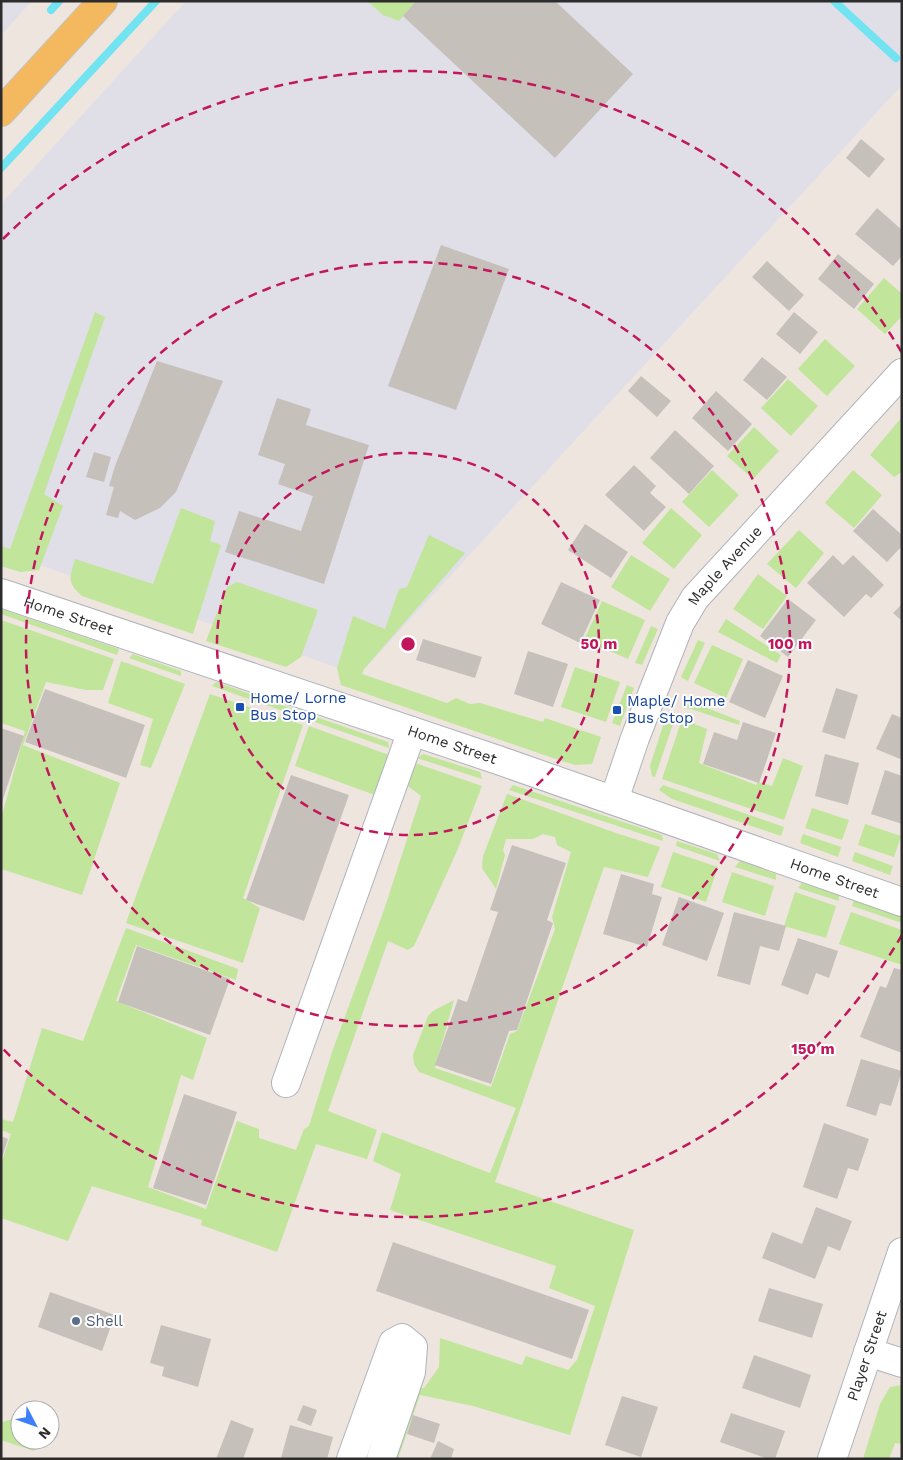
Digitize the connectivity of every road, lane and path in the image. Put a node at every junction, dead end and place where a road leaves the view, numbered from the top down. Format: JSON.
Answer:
{"nodes":[{"id":1,"x":103,"y":1,"type":"edge"},
{"id":2,"x":1,"y":112,"type":"edge"},
{"id":3,"x":902,"y":373,"type":"edge"},
{"id":4,"x":1,"y":593,"type":"edge"},
{"id":5,"x":412,"y":731,"type":"junction"},
{"id":6,"x":614,"y":800,"type":"junction"},
{"id":7,"x":902,"y":902,"type":"edge"},
{"id":8,"x":286,"y":1083,"type":"dead end"},
{"id":9,"x":902,"y":1252,"type":"edge"},
{"id":10,"x":868,"y":1352,"type":"junction"},
{"id":11,"x":902,"y":1363,"type":"edge"},
{"id":12,"x":351,"y":1459,"type":"edge"},
{"id":13,"x":381,"y":1459,"type":"edge"},
{"id":14,"x":832,"y":1459,"type":"edge"}],
"edges":[{"from":1,"to":2,"type":"main road"},
{"from":3,"to":6,"type":"street","name":"Maple Avenue"},
{"from":4,"to":5,"type":"street","name":"Home Street"},
{"from":5,"to":6,"type":"street","name":"Home Street"},
{"from":5,"to":8,"type":"street"},
{"from":6,"to":7,"type":"street","name":"Home Street"},
{"from":9,"to":10,"type":"street","name":"Player Street"},
{"from":10,"to":11,"type":"street"},
{"from":10,"to":14,"type":"street","name":"Player Street"},
{"from":12,"to":13,"type":"street"}]}
